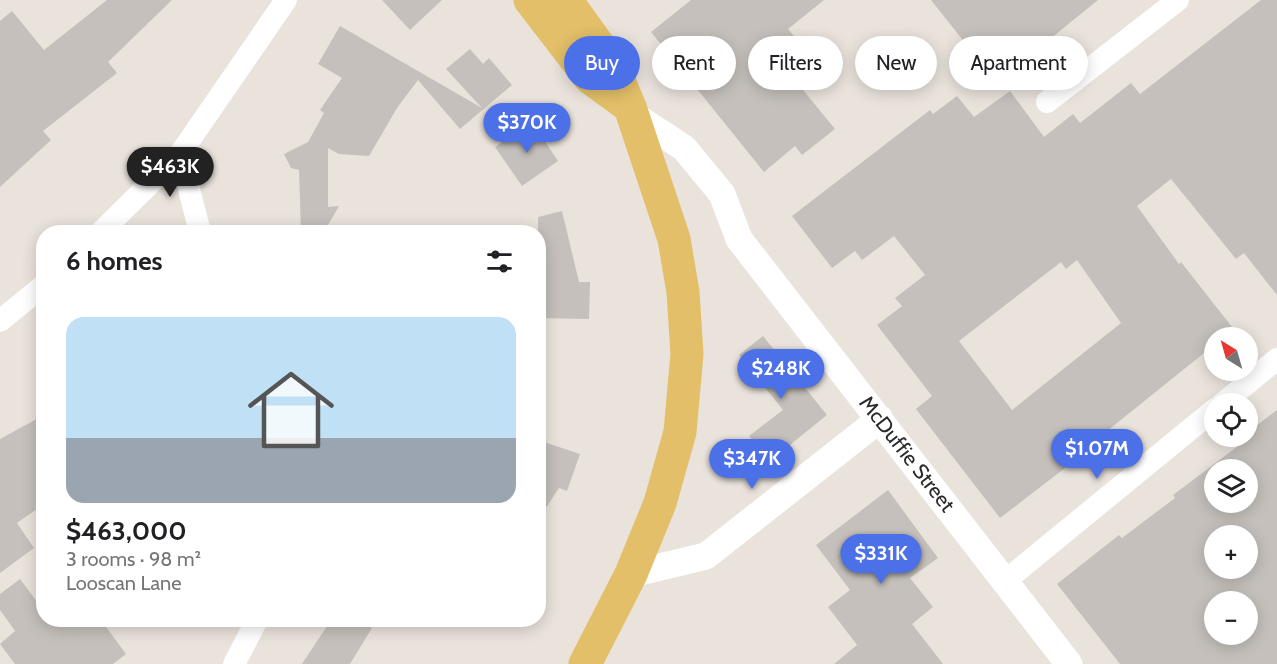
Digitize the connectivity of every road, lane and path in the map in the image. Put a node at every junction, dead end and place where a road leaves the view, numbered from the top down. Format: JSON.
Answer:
{"nodes":[{"id":1,"x":286,"y":0,"type":"edge"},
{"id":2,"x":530,"y":0,"type":"edge"},
{"id":3,"x":566,"y":0,"type":"edge"},
{"id":4,"x":1178,"y":0,"type":"edge"},
{"id":5,"x":1047,"y":102,"type":"dead end"},
{"id":6,"x":631,"y":111,"type":"junction"},
{"id":7,"x":180,"y":154,"type":"junction"},
{"id":8,"x":108,"y":225,"type":"edge"},
{"id":9,"x":198,"y":225,"type":"edge"},
{"id":10,"x":36,"y":292,"type":"edge"},
{"id":11,"x":0,"y":321,"type":"edge"},
{"id":12,"x":1277,"y":359,"type":"edge"},
{"id":13,"x":1235,"y":393,"type":"edge"},
{"id":14,"x":880,"y":419,"type":"junction"},
{"id":15,"x":1204,"y":419,"type":"edge"},
{"id":16,"x":631,"y":574,"type":"junction"},
{"id":17,"x":1005,"y":581,"type":"junction"},
{"id":18,"x":253,"y":627,"type":"edge"},
{"id":19,"x":234,"y":664,"type":"edge"},
{"id":20,"x":585,"y":664,"type":"edge"},
{"id":21,"x":1069,"y":664,"type":"edge"}],
"edges":[{"from":1,"to":7,"type":"street"},
{"from":2,"to":6,"type":"main road"},
{"from":3,"to":6,"type":"main road"},
{"from":4,"to":5,"type":"street"},
{"from":6,"to":14,"type":"street","name":"McDuffie Street"},
{"from":6,"to":16,"type":"main road"},
{"from":7,"to":8,"type":"street"},
{"from":7,"to":9,"type":"street"},
{"from":10,"to":11,"type":"street"},
{"from":12,"to":13,"type":"street"},
{"from":14,"to":16,"type":"street"},
{"from":14,"to":17,"type":"street","name":"McDuffie Street"},
{"from":15,"to":17,"type":"street"},
{"from":16,"to":20,"type":"main road"},
{"from":17,"to":21,"type":"street","name":"McDuffie Street"},
{"from":18,"to":19,"type":"street"}]}
